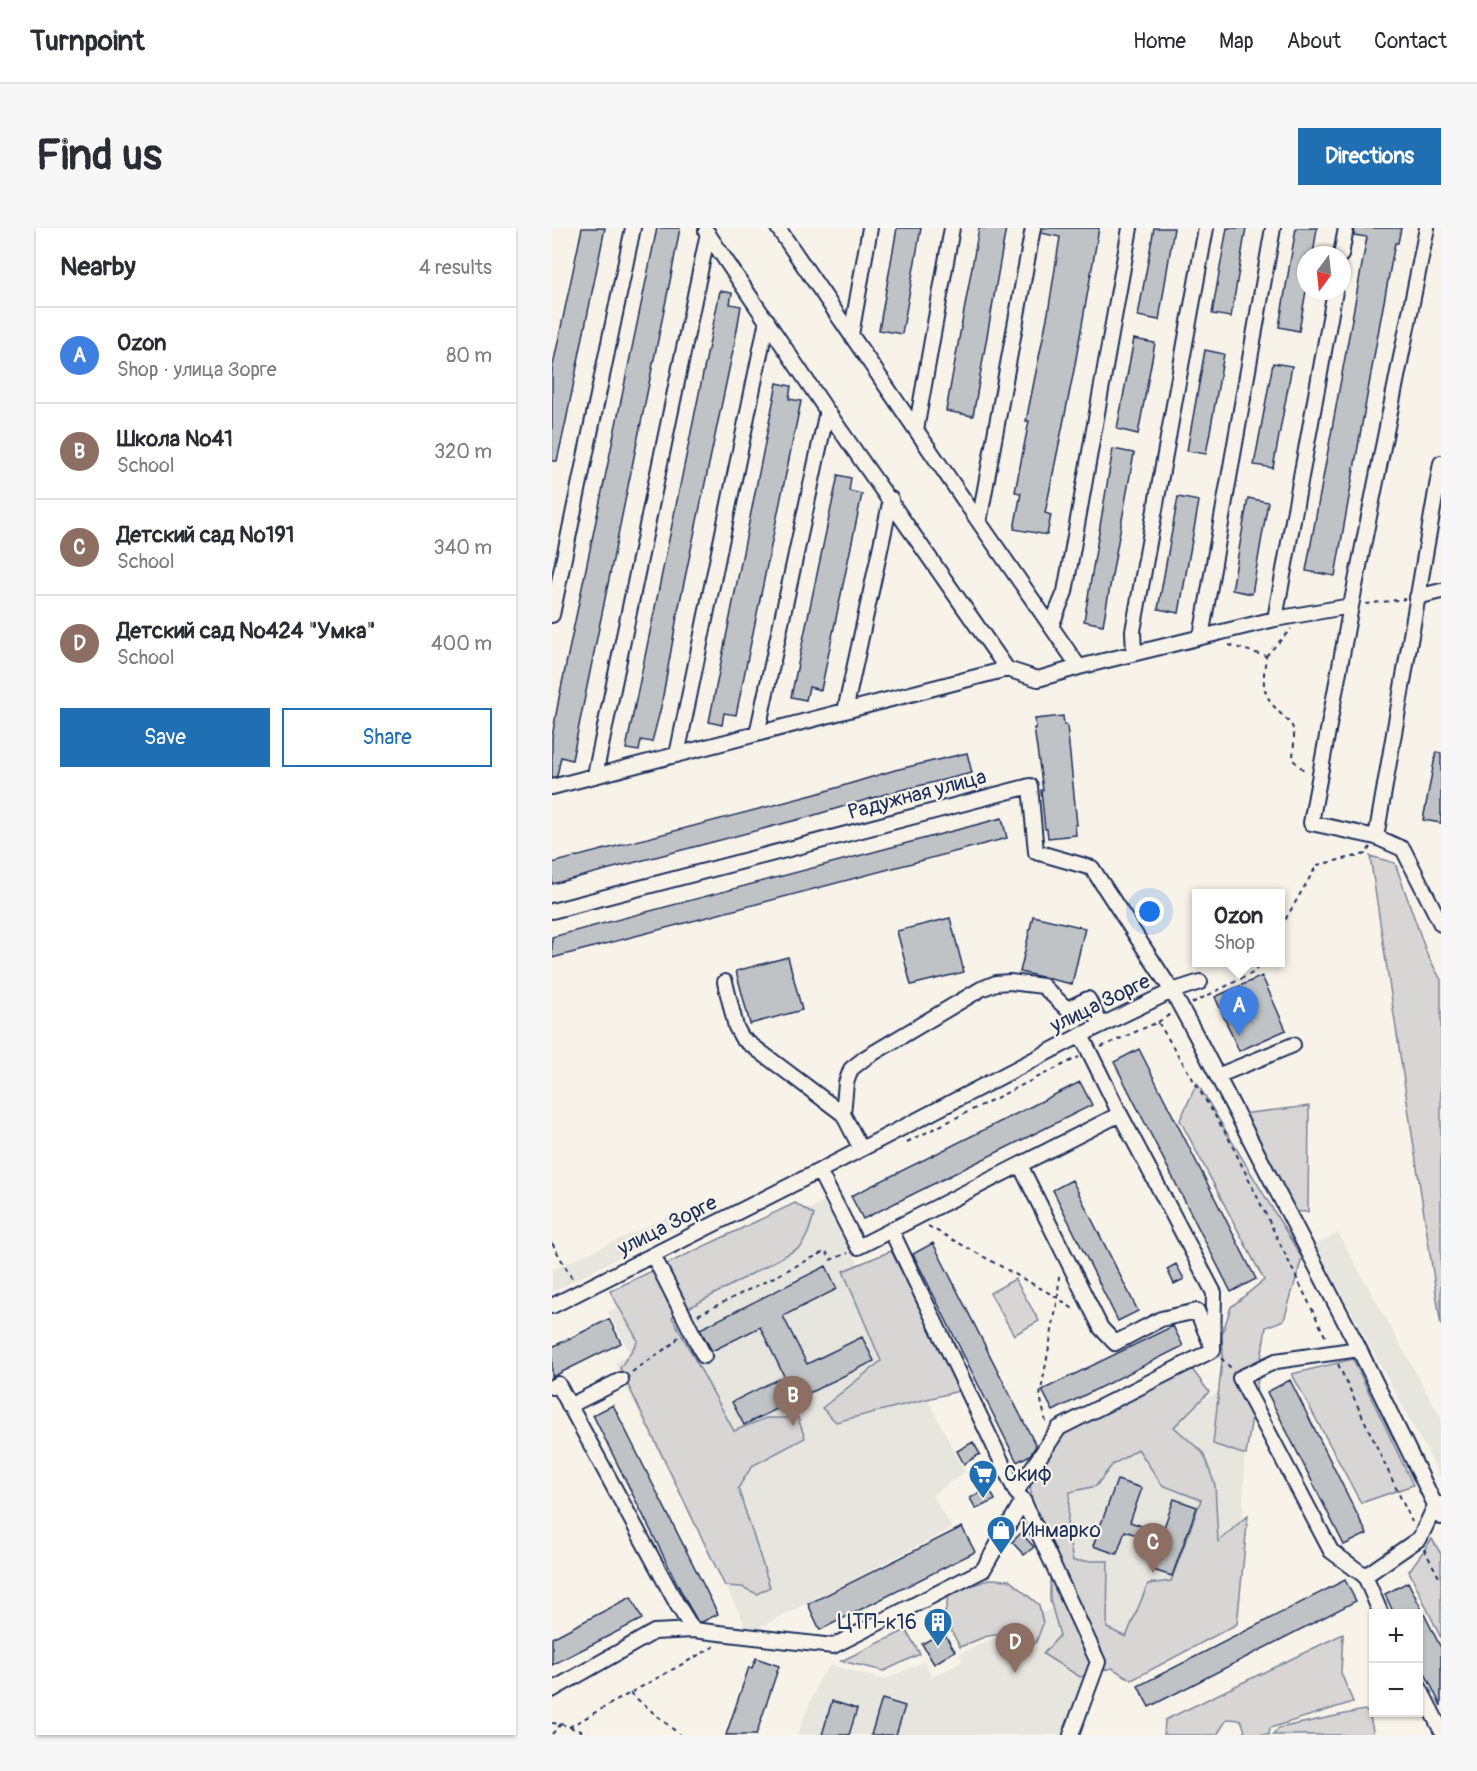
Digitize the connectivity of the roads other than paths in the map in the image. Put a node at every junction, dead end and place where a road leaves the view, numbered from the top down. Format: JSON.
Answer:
{"nodes":[{"id":1,"x":633,"y":228,"type":"edge"},
{"id":2,"x":778,"y":228,"type":"edge"},
{"id":3,"x":870,"y":228,"type":"edge"},
{"id":4,"x":952,"y":228,"type":"edge"},
{"id":5,"x":1033,"y":228,"type":"edge"},
{"id":6,"x":1130,"y":228,"type":"edge"},
{"id":7,"x":1206,"y":228,"type":"edge"},
{"id":8,"x":1273,"y":228,"type":"edge"},
{"id":9,"x":1346,"y":228,"type":"edge"},
{"id":10,"x":1427,"y":228,"type":"edge"},
{"id":11,"x":706,"y":231,"type":"edge"},
{"id":12,"x":788,"y":234,"type":"edge"},
{"id":13,"x":1343,"y":246,"type":"edge"},
{"id":14,"x":1333,"y":300,"type":"edge"},
{"id":15,"x":767,"y":320,"type":"junction"},
{"id":16,"x":851,"y":335,"type":"junction"},
{"id":17,"x":827,"y":411,"type":"junction"},
{"id":18,"x":916,"y":429,"type":"junction"},
{"id":19,"x":1441,"y":463,"type":"edge"},
{"id":20,"x":891,"y":500,"type":"junction"},
{"id":21,"x":979,"y":522,"type":"junction"},
{"id":22,"x":1441,"y":591,"type":"edge"},
{"id":23,"x":1417,"y":597,"type":"junction"},
{"id":24,"x":1351,"y":606,"type":"junction"},
{"id":25,"x":552,"y":615,"type":"edge"},
{"id":26,"x":1275,"y":619,"type":"junction"},
{"id":27,"x":1051,"y":626,"type":"junction"},
{"id":28,"x":1202,"y":636,"type":"junction"},
{"id":29,"x":1134,"y":653,"type":"junction"},
{"id":30,"x":1079,"y":667,"type":"junction"},
{"id":31,"x":1007,"y":669,"type":"junction"},
{"id":32,"x":845,"y":711,"type":"junction"},
{"id":33,"x":757,"y":734,"type":"junction"},
{"id":34,"x":677,"y":755,"type":"junction"},
{"id":35,"x":595,"y":775,"type":"junction"},
{"id":36,"x":552,"y":787,"type":"edge"},
{"id":37,"x":1376,"y":837,"type":"junction"},
{"id":38,"x":552,"y":911,"type":"edge"},
{"id":39,"x":1441,"y":924,"type":"edge"},
{"id":40,"x":724,"y":982,"type":"dead end"},
{"id":41,"x":1200,"y":982,"type":"dead end"},
{"id":42,"x":1172,"y":991,"type":"junction"},
{"id":43,"x":1101,"y":1025,"type":"junction"},
{"id":44,"x":1081,"y":1035,"type":"junction"},
{"id":45,"x":1293,"y":1045,"type":"dead end"},
{"id":46,"x":1217,"y":1076,"type":"junction"},
{"id":47,"x":843,"y":1114,"type":"junction"},
{"id":48,"x":1120,"y":1114,"type":"junction"},
{"id":49,"x":861,"y":1149,"type":"junction"},
{"id":50,"x":1020,"y":1165,"type":"junction"},
{"id":51,"x":819,"y":1171,"type":"junction"},
{"id":52,"x":891,"y":1230,"type":"junction"},
{"id":53,"x":653,"y":1255,"type":"junction"},
{"id":54,"x":552,"y":1306,"type":"edge"},
{"id":55,"x":1359,"y":1349,"type":"junction"},
{"id":56,"x":1213,"y":1350,"type":"junction"},
{"id":57,"x":704,"y":1356,"type":"dead end"},
{"id":58,"x":621,"y":1380,"type":"road end"},
{"id":59,"x":552,"y":1387,"type":"edge"},
{"id":60,"x":569,"y":1406,"type":"junction"},
{"id":61,"x":1020,"y":1496,"type":"junction"},
{"id":62,"x":1439,"y":1509,"type":"edge"},
{"id":63,"x":1365,"y":1576,"type":"junction"},
{"id":64,"x":1379,"y":1609,"type":"edge"},
{"id":65,"x":693,"y":1630,"type":"junction"},
{"id":66,"x":552,"y":1690,"type":"edge"},
{"id":67,"x":1423,"y":1693,"type":"edge"},
{"id":68,"x":1441,"y":1730,"type":"edge"},
{"id":69,"x":1071,"y":1735,"type":"edge"}],
"edges":[{"from":1,"to":25,"type":"street"},
{"from":2,"to":12,"type":"street"},
{"from":3,"to":16,"type":"street"},
{"from":4,"to":18,"type":"street"},
{"from":5,"to":21,"type":"street"},
{"from":6,"to":27,"type":"street"},
{"from":7,"to":29,"type":"street"},
{"from":8,"to":28,"type":"street"},
{"from":9,"to":13,"type":"street"},
{"from":10,"to":24,"type":"street"},
{"from":11,"to":15,"type":"street"},
{"from":11,"to":35,"type":"street"},
{"from":12,"to":16,"type":"street"},
{"from":14,"to":26,"type":"street"},
{"from":15,"to":17,"type":"street"},
{"from":15,"to":34,"type":"street"},
{"from":16,"to":18,"type":"street"},
{"from":17,"to":20,"type":"street"},
{"from":17,"to":33,"type":"street"},
{"from":18,"to":21,"type":"street"},
{"from":19,"to":23,"type":"street"},
{"from":20,"to":31,"type":"street"},
{"from":20,"to":32,"type":"street"},
{"from":21,"to":27,"type":"street"},
{"from":22,"to":23,"type":"street"},
{"from":23,"to":37,"type":"street"},
{"from":24,"to":26,"type":"street"},
{"from":24,"to":37,"type":"street"},
{"from":26,"to":28,"type":"street"},
{"from":27,"to":30,"type":"street"},
{"from":28,"to":29,"type":"street"},
{"from":29,"to":30,"type":"street"},
{"from":30,"to":31,"type":"street"},
{"from":31,"to":32,"type":"street"},
{"from":32,"to":33,"type":"street"},
{"from":33,"to":34,"type":"street"},
{"from":34,"to":35,"type":"street"},
{"from":35,"to":36,"type":"street"},
{"from":37,"to":39,"type":"street"},
{"from":38,"to":42,"type":"street","name":"Радужная улица"},
{"from":40,"to":47,"type":"street"},
{"from":41,"to":42,"type":"street"},
{"from":42,"to":43,"type":"street","name":"улица Зорге"},
{"from":42,"to":46,"type":"street","name":"улица Зорге"},
{"from":43,"to":44,"type":"street","name":"улица Зорге"},
{"from":43,"to":47,"type":"street"},
{"from":44,"to":48,"type":"street"},
{"from":44,"to":49,"type":"street","name":"улица Зорге"},
{"from":45,"to":46,"type":"street"},
{"from":46,"to":55,"type":"street","name":"улица Зорге"},
{"from":47,"to":49,"type":"street"},
{"from":48,"to":50,"type":"street"},
{"from":48,"to":56,"type":"street"},
{"from":49,"to":51,"type":"street","name":"улица Зорге"},
{"from":50,"to":52,"type":"street"},
{"from":50,"to":56,"type":"street"},
{"from":51,"to":52,"type":"street"},
{"from":51,"to":53,"type":"street","name":"улица Зорге"},
{"from":52,"to":61,"type":"street"},
{"from":53,"to":54,"type":"street","name":"улица Зорге"},
{"from":53,"to":57,"type":"street"},
{"from":55,"to":62,"type":"street","name":"улица Зорге"},
{"from":55,"to":63,"type":"street"},
{"from":56,"to":61,"type":"street"},
{"from":58,"to":60,"type":"street"},
{"from":59,"to":60,"type":"street"},
{"from":60,"to":65,"type":"street"},
{"from":61,"to":65,"type":"street"},
{"from":61,"to":69,"type":"street"},
{"from":62,"to":63,"type":"street"},
{"from":63,"to":64,"type":"street"},
{"from":65,"to":66,"type":"street"},
{"from":67,"to":68,"type":"street"}]}
